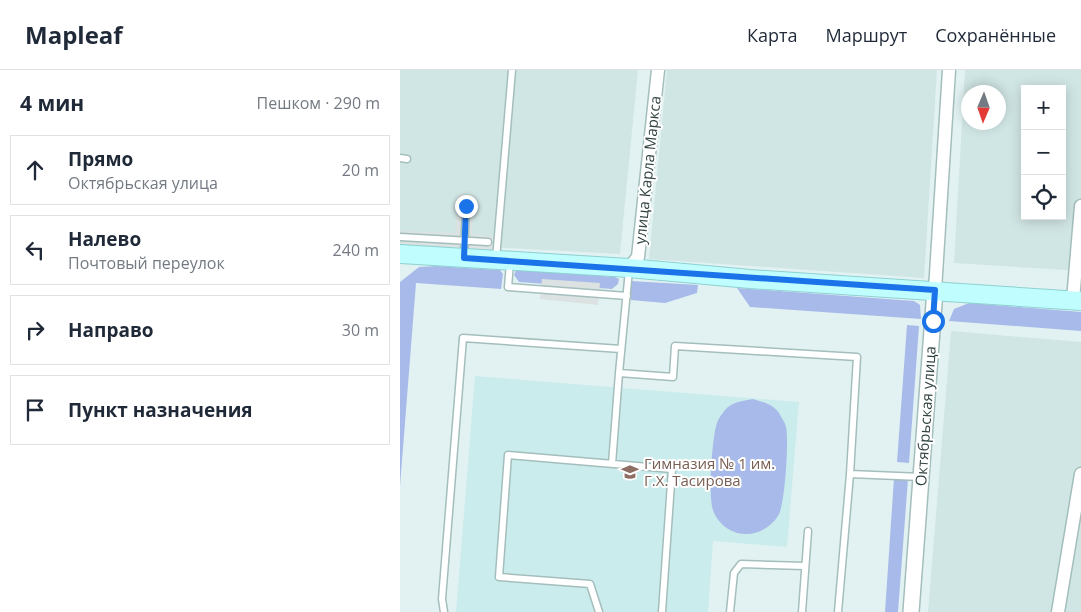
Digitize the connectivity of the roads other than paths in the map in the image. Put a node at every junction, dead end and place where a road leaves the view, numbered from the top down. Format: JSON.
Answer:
{"nodes":[{"id":1,"x":512,"y":70,"type":"edge"},
{"id":2,"x":658,"y":70,"type":"edge"},
{"id":3,"x":949,"y":70,"type":"edge"},
{"id":4,"x":466,"y":206,"type":"dead end"},
{"id":5,"x":1081,"y":206,"type":"edge"},
{"id":6,"x":400,"y":237,"type":"edge"},
{"id":7,"x":464,"y":240,"type":"junction"},
{"id":8,"x":488,"y":242,"type":"dead end"},
{"id":9,"x":400,"y":254,"type":"edge"},
{"id":10,"x":464,"y":258,"type":"junction"},
{"id":11,"x":503,"y":261,"type":"junction"},
{"id":12,"x":629,"y":268,"type":"junction"},
{"id":13,"x":935,"y":290,"type":"junction"},
{"id":14,"x":627,"y":296,"type":"junction"},
{"id":15,"x":1077,"y":300,"type":"edge"},
{"id":16,"x":621,"y":349,"type":"junction"},
{"id":17,"x":619,"y":373,"type":"junction"},
{"id":18,"x":612,"y":464,"type":"junction"},
{"id":19,"x":850,"y":474,"type":"junction"},
{"id":20,"x":1081,"y":474,"type":"edge"},
{"id":21,"x":921,"y":477,"type":"junction"},
{"id":22,"x":808,"y":531,"type":"dead end"},
{"id":23,"x":806,"y":566,"type":"junction"},
{"id":24,"x":444,"y":612,"type":"edge"},
{"id":25,"x":599,"y":612,"type":"edge"},
{"id":26,"x":662,"y":612,"type":"edge"},
{"id":27,"x":730,"y":612,"type":"edge"},
{"id":28,"x":802,"y":612,"type":"edge"},
{"id":29,"x":838,"y":612,"type":"edge"},
{"id":30,"x":911,"y":612,"type":"edge"},
{"id":31,"x":1058,"y":612,"type":"edge"}],
"edges":[{"from":1,"to":11,"type":"lane"},
{"from":2,"to":12,"type":"street","name":"улица Карла Маркса"},
{"from":3,"to":13,"type":"street","name":"Октябрьская улица"},
{"from":4,"to":7,"type":"lane"},
{"from":5,"to":15,"type":"street"},
{"from":6,"to":7,"type":"lane"},
{"from":7,"to":8,"type":"lane"},
{"from":7,"to":10,"type":"lane"},
{"from":9,"to":10,"type":"main road"},
{"from":10,"to":11,"type":"main road"},
{"from":11,"to":12,"type":"main road"},
{"from":11,"to":14,"type":"lane"},
{"from":12,"to":13,"type":"main road"},
{"from":12,"to":14,"type":"lane"},
{"from":13,"to":15,"type":"main road"},
{"from":13,"to":21,"type":"street","name":"Октябрьская улица"},
{"from":14,"to":16,"type":"lane"},
{"from":16,"to":17,"type":"lane"},
{"from":16,"to":24,"type":"lane"},
{"from":17,"to":18,"type":"lane"},
{"from":17,"to":19,"type":"lane"},
{"from":18,"to":25,"type":"lane"},
{"from":18,"to":26,"type":"lane"},
{"from":19,"to":21,"type":"lane"},
{"from":19,"to":29,"type":"lane"},
{"from":20,"to":31,"type":"street"},
{"from":21,"to":30,"type":"street","name":"Октябрьская улица"},
{"from":22,"to":23,"type":"lane"},
{"from":23,"to":27,"type":"lane"},
{"from":23,"to":28,"type":"lane"}]}
